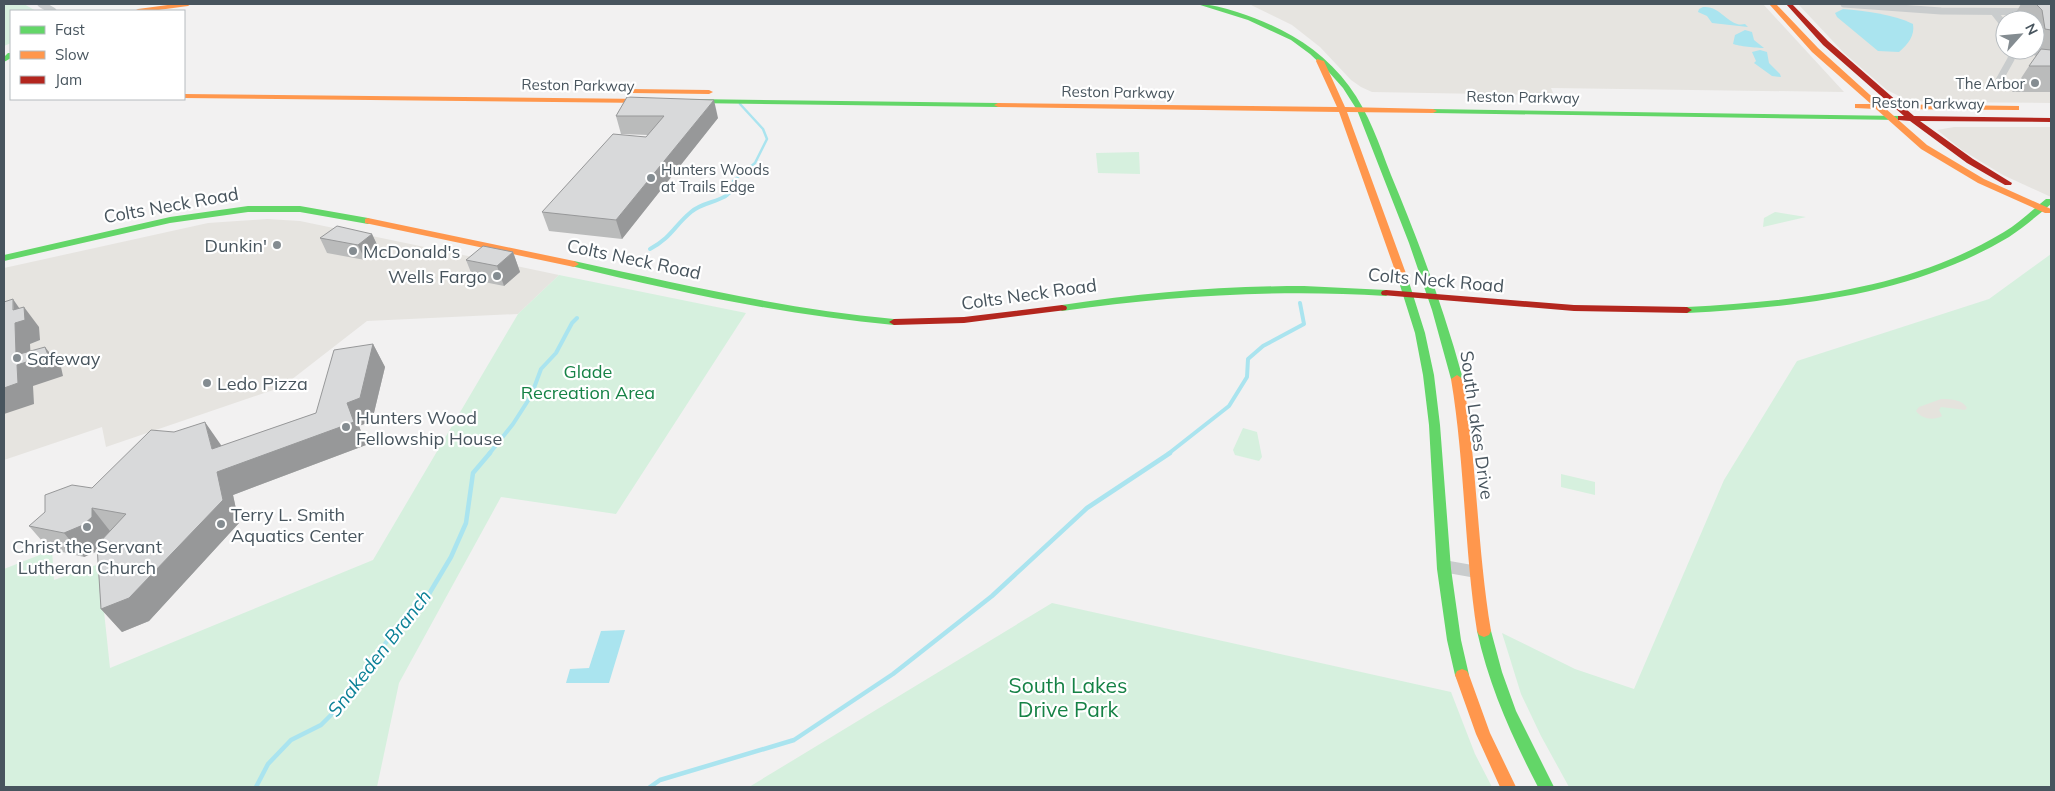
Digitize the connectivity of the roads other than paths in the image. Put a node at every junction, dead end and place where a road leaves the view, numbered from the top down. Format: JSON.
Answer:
{"nodes":[{"id":1,"x":188,"y":4,"type":"edge"},
{"id":2,"x":1200,"y":4,"type":"edge"},
{"id":3,"x":1772,"y":4,"type":"edge"},
{"id":4,"x":1789,"y":4,"type":"edge"},
{"id":5,"x":1844,"y":4,"type":"edge"},
{"id":6,"x":1874,"y":4,"type":"edge"},
{"id":7,"x":1885,"y":6,"type":"junction"},
{"id":8,"x":145,"y":10,"type":"edge"},
{"id":9,"x":1994,"y":12,"type":"joint"},
{"id":10,"x":2051,"y":12,"type":"edge"},
{"id":11,"x":1317,"y":57,"type":"junction"},
{"id":12,"x":2010,"y":60,"type":"edge"},
{"id":13,"x":1997,"y":84,"type":"dead end"},
{"id":14,"x":185,"y":85,"type":"edge"},
{"id":15,"x":185,"y":96,"type":"edge"},
{"id":16,"x":1340,"y":105,"type":"junction"},
{"id":17,"x":1358,"y":105,"type":"junction"},
{"id":18,"x":1878,"y":106,"type":"junction"},
{"id":19,"x":1897,"y":106,"type":"junction"},
{"id":20,"x":2051,"y":109,"type":"edge"},
{"id":21,"x":1890,"y":118,"type":"junction"},
{"id":22,"x":1911,"y":118,"type":"junction"},
{"id":23,"x":2051,"y":120,"type":"edge"},
{"id":24,"x":2048,"y":206,"type":"edge"},
{"id":25,"x":4,"y":258,"type":"edge"},
{"id":26,"x":1408,"y":295,"type":"junction"},
{"id":27,"x":1434,"y":297,"type":"junction"},
{"id":28,"x":1443,"y":566,"type":"junction"},
{"id":29,"x":1477,"y":572,"type":"junction"},
{"id":30,"x":1508,"y":787,"type":"edge"},
{"id":31,"x":1546,"y":787,"type":"edge"}],
"edges":[{"from":1,"to":8,"type":"main road"},
{"from":2,"to":11,"type":"main road","name":"South Lakes Drive"},
{"from":3,"to":18,"type":"main road"},
{"from":4,"to":19,"type":"main road"},
{"from":5,"to":7,"type":"street"},
{"from":6,"to":7,"type":"street"},
{"from":7,"to":9,"type":"street"},
{"from":9,"to":10,"type":"street"},
{"from":11,"to":16,"type":"main road","name":"South Lakes Drive"},
{"from":11,"to":17,"type":"main road","name":"South Lakes Drive"},
{"from":12,"to":13,"type":"street"},
{"from":14,"to":16,"type":"main road","name":"Reston Parkway"},
{"from":15,"to":16,"type":"main road","name":"Reston Parkway"},
{"from":16,"to":17,"type":"main road","name":"Reston Parkway"},
{"from":16,"to":26,"type":"main road","name":"South Lakes Drive"},
{"from":17,"to":18,"type":"main road","name":"Reston Parkway"},
{"from":17,"to":21,"type":"main road","name":"Reston Parkway"},
{"from":17,"to":27,"type":"main road","name":"South Lakes Drive"},
{"from":18,"to":19,"type":"main road","name":"Reston Parkway"},
{"from":18,"to":21,"type":"main road"},
{"from":19,"to":20,"type":"main road","name":"Reston Parkway"},
{"from":19,"to":22,"type":"main road"},
{"from":21,"to":22,"type":"main road","name":"Reston Parkway"},
{"from":21,"to":24,"type":"main road"},
{"from":22,"to":23,"type":"main road","name":"Reston Parkway"},
{"from":22,"to":24,"type":"main road"},
{"from":24,"to":27,"type":"main road","name":"Colts Neck Road"},
{"from":25,"to":26,"type":"main road","name":"Colts Neck Road"},
{"from":26,"to":27,"type":"main road","name":"Colts Neck Road"},
{"from":26,"to":28,"type":"main road","name":"South Lakes Drive"},
{"from":27,"to":29,"type":"main road","name":"South Lakes Drive"},
{"from":28,"to":29,"type":"street"},
{"from":28,"to":30,"type":"main road","name":"South Lakes Drive"},
{"from":29,"to":31,"type":"main road","name":"South Lakes Drive"}]}
